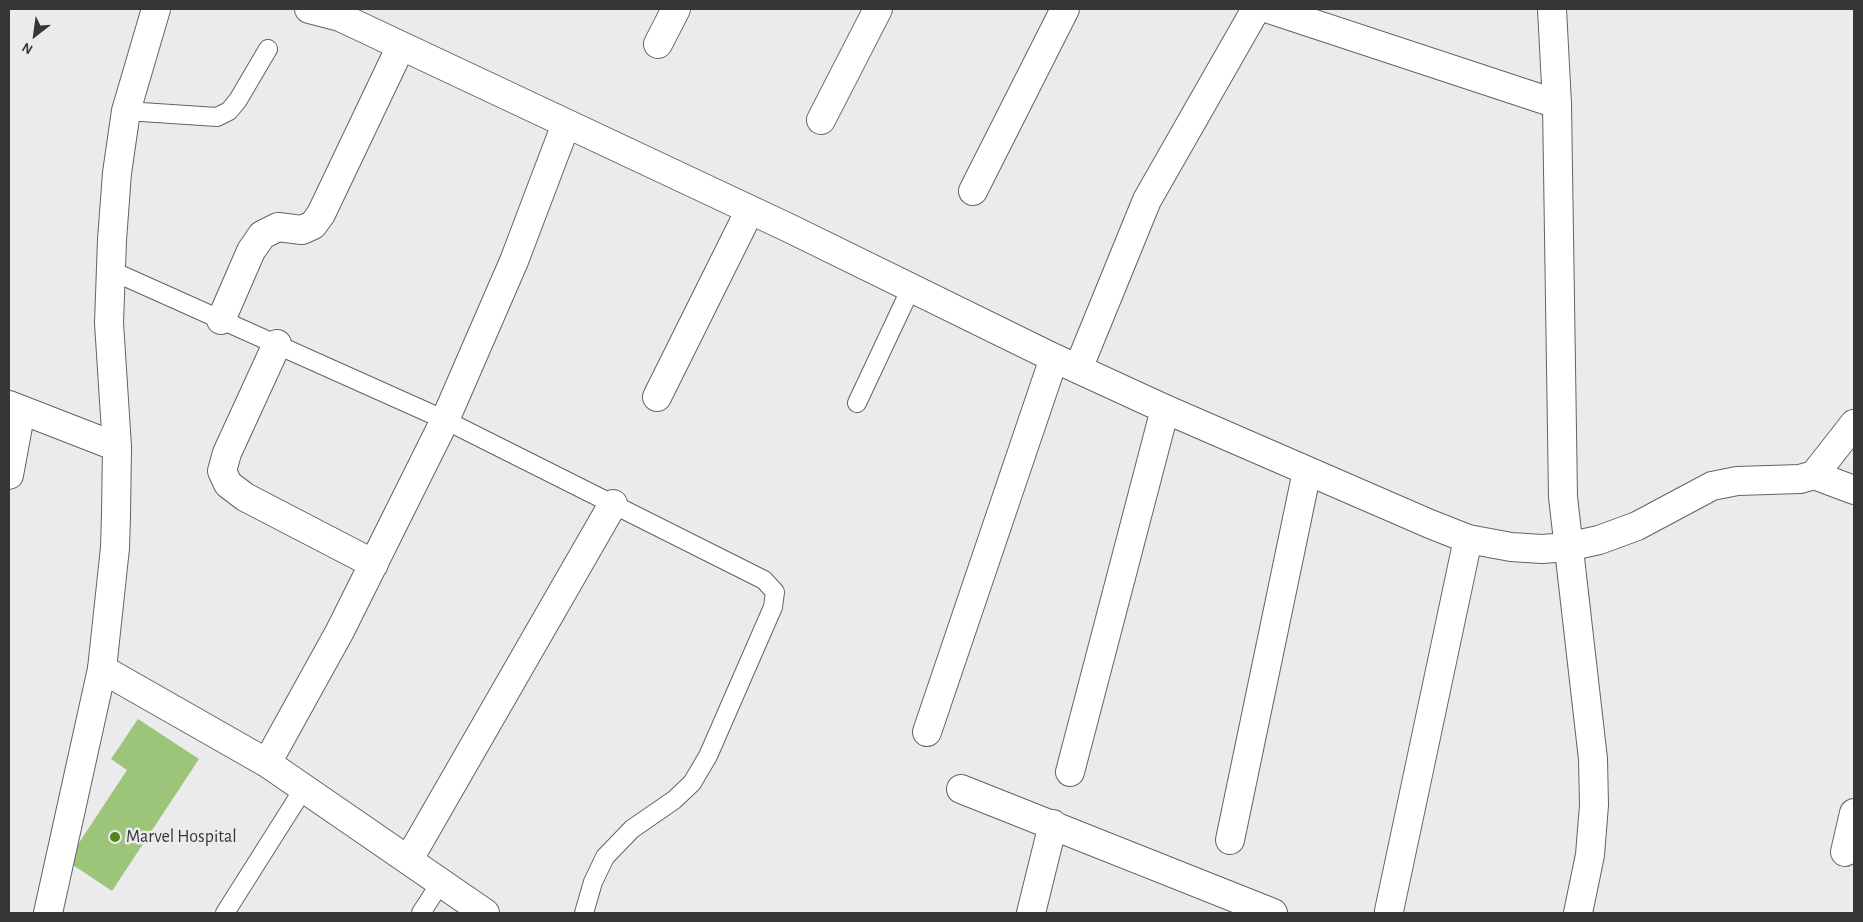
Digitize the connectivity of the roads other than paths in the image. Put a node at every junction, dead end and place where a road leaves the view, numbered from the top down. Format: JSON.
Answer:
{"nodes":[{"id":1,"x":156,"y":9,"type":"edge"},
{"id":2,"x":308,"y":9,"type":"edge"},
{"id":3,"x":676,"y":9,"type":"edge"},
{"id":4,"x":878,"y":9,"type":"edge"},
{"id":5,"x":1065,"y":9,"type":"edge"},
{"id":6,"x":1256,"y":9,"type":"edge"},
{"id":7,"x":1269,"y":9,"type":"edge"},
{"id":8,"x":1552,"y":9,"type":"edge"},
{"id":9,"x":658,"y":44,"type":"dead end"},
{"id":10,"x":401,"y":46,"type":"junction"},
{"id":11,"x":268,"y":49,"type":"dead end"},
{"id":12,"x":1557,"y":104,"type":"junction"},
{"id":13,"x":126,"y":111,"type":"junction"},
{"id":14,"x":821,"y":120,"type":"dead end"},
{"id":15,"x":566,"y":124,"type":"junction"},
{"id":16,"x":973,"y":191,"type":"dead end"},
{"id":17,"x":750,"y":210,"type":"junction"},
{"id":18,"x":110,"y":270,"type":"junction"},
{"id":19,"x":911,"y":288,"type":"junction"},
{"id":20,"x":221,"y":320,"type":"junction"},
{"id":21,"x":277,"y":344,"type":"junction"},
{"id":22,"x":1066,"y":364,"type":"junction"},
{"id":23,"x":657,"y":397,"type":"dead end"},
{"id":24,"x":857,"y":403,"type":"dead end"},
{"id":25,"x":15,"y":407,"type":"edge"},
{"id":26,"x":1165,"y":409,"type":"junction"},
{"id":27,"x":444,"y":420,"type":"junction"},
{"id":28,"x":1854,"y":424,"type":"edge"},
{"id":29,"x":117,"y":446,"type":"junction"},
{"id":30,"x":1307,"y":471,"type":"junction"},
{"id":31,"x":9,"y":475,"type":"edge"},
{"id":32,"x":1814,"y":475,"type":"junction"},
{"id":33,"x":1854,"y":490,"type":"edge"},
{"id":34,"x":613,"y":504,"type":"junction"},
{"id":35,"x":1468,"y":538,"type":"junction"},
{"id":36,"x":1567,"y":547,"type":"junction"},
{"id":37,"x":374,"y":564,"type":"junction"},
{"id":38,"x":102,"y":669,"type":"junction"},
{"id":39,"x":926,"y":732,"type":"dead end"},
{"id":40,"x":267,"y":763,"type":"junction"},
{"id":41,"x":1070,"y":772,"type":"dead end"},
{"id":42,"x":304,"y":788,"type":"junction"},
{"id":43,"x":961,"y":789,"type":"dead end"},
{"id":44,"x":1854,"y":813,"type":"edge"},
{"id":45,"x":1053,"y":824,"type":"junction"},
{"id":46,"x":1230,"y":840,"type":"dead end"},
{"id":47,"x":1845,"y":852,"type":"dead end"},
{"id":48,"x":408,"y":859,"type":"junction"},
{"id":49,"x":440,"y":882,"type":"junction"},
{"id":50,"x":1213,"y":902,"type":"edge"},
{"id":51,"x":1389,"y":911,"type":"dead end"},
{"id":52,"x":48,"y":913,"type":"edge"},
{"id":53,"x":225,"y":913,"type":"edge"},
{"id":54,"x":421,"y":913,"type":"edge"},
{"id":55,"x":485,"y":913,"type":"edge"},
{"id":56,"x":584,"y":913,"type":"edge"},
{"id":57,"x":1031,"y":913,"type":"edge"},
{"id":58,"x":1273,"y":913,"type":"edge"},
{"id":59,"x":1578,"y":913,"type":"edge"}],
"edges":[{"from":1,"to":13,"type":"street"},
{"from":2,"to":10,"type":"street"},
{"from":3,"to":9,"type":"street"},
{"from":4,"to":14,"type":"street"},
{"from":5,"to":16,"type":"street"},
{"from":6,"to":22,"type":"street"},
{"from":7,"to":12,"type":"street"},
{"from":8,"to":12,"type":"street"},
{"from":10,"to":15,"type":"street"},
{"from":10,"to":20,"type":"street"},
{"from":11,"to":13,"type":"lane"},
{"from":12,"to":36,"type":"street"},
{"from":13,"to":18,"type":"street"},
{"from":15,"to":17,"type":"street"},
{"from":15,"to":27,"type":"street"},
{"from":17,"to":19,"type":"street"},
{"from":17,"to":23,"type":"street"},
{"from":18,"to":20,"type":"lane"},
{"from":18,"to":29,"type":"street"},
{"from":19,"to":22,"type":"street"},
{"from":19,"to":24,"type":"lane"},
{"from":20,"to":21,"type":"lane"},
{"from":21,"to":27,"type":"lane"},
{"from":21,"to":37,"type":"street"},
{"from":22,"to":26,"type":"street"},
{"from":22,"to":39,"type":"street"},
{"from":25,"to":29,"type":"street"},
{"from":25,"to":31,"type":"street"},
{"from":26,"to":30,"type":"street"},
{"from":26,"to":41,"type":"street"},
{"from":27,"to":34,"type":"lane"},
{"from":27,"to":37,"type":"street"},
{"from":28,"to":32,"type":"street"},
{"from":29,"to":38,"type":"street"},
{"from":30,"to":35,"type":"street"},
{"from":30,"to":46,"type":"street"},
{"from":32,"to":33,"type":"street"},
{"from":32,"to":36,"type":"street"},
{"from":34,"to":48,"type":"street"},
{"from":34,"to":56,"type":"lane"},
{"from":35,"to":36,"type":"street"},
{"from":35,"to":51,"type":"street"},
{"from":36,"to":59,"type":"street"},
{"from":37,"to":40,"type":"street"},
{"from":38,"to":40,"type":"street"},
{"from":38,"to":52,"type":"street"},
{"from":40,"to":42,"type":"street"},
{"from":42,"to":48,"type":"street"},
{"from":42,"to":53,"type":"lane"},
{"from":43,"to":45,"type":"street"},
{"from":44,"to":47,"type":"street"},
{"from":45,"to":50,"type":"street"},
{"from":45,"to":57,"type":"street"},
{"from":48,"to":49,"type":"street"},
{"from":49,"to":54,"type":"lane"},
{"from":49,"to":55,"type":"street"},
{"from":50,"to":58,"type":"street"}]}
